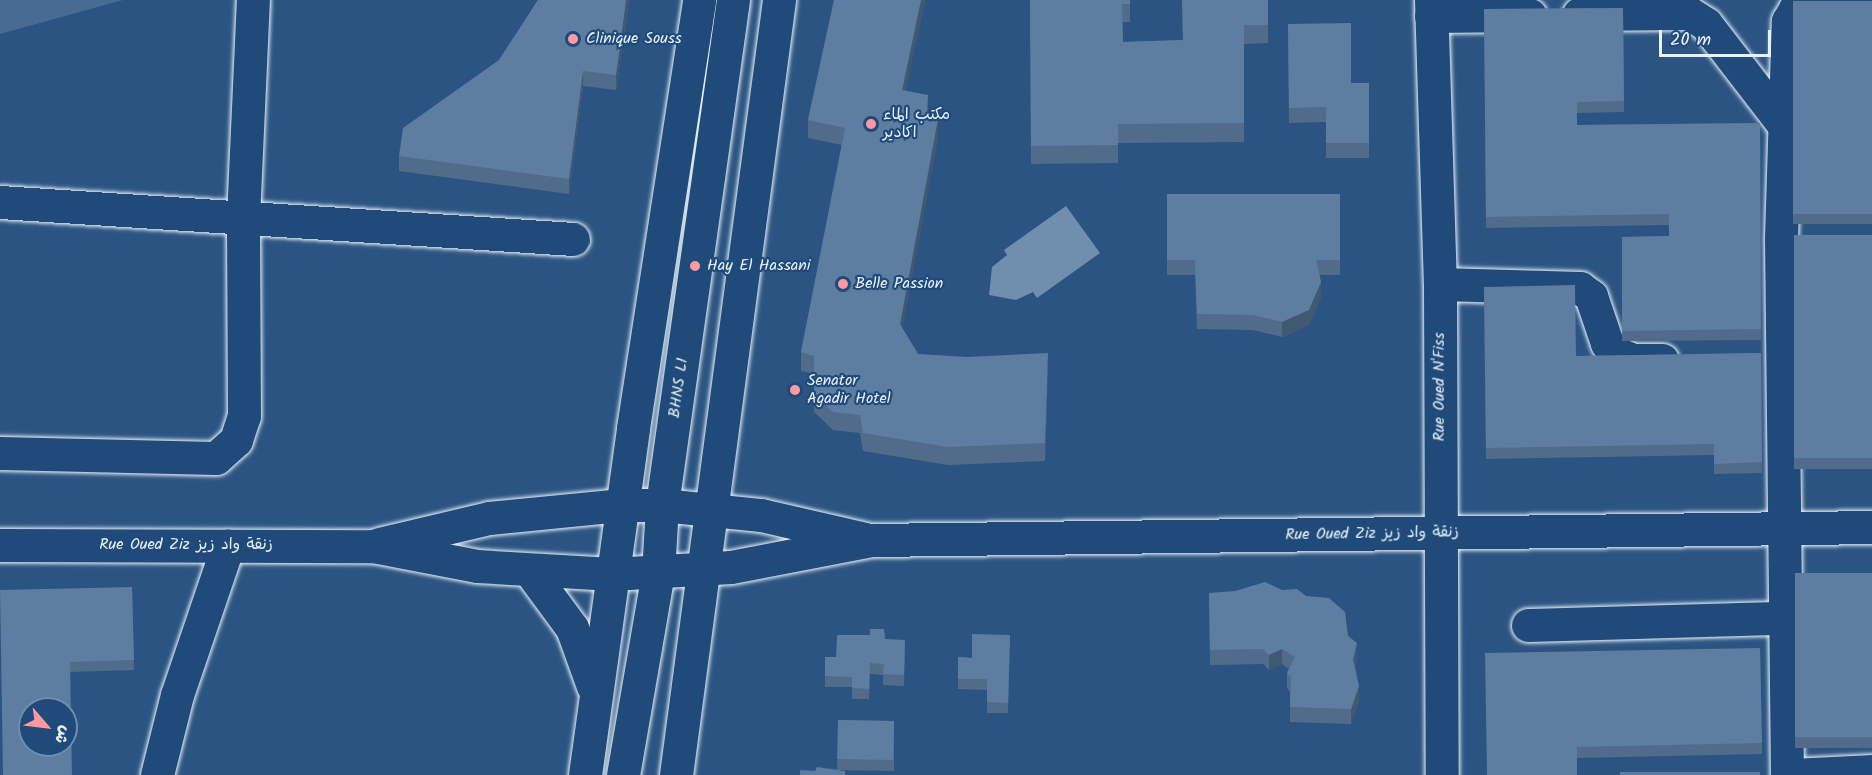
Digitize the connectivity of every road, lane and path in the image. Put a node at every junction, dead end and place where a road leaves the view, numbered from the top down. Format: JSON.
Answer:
{"nodes":[{"id":1,"x":253,"y":0,"type":"edge"},
{"id":2,"x":699,"y":0,"type":"edge"},
{"id":3,"x":733,"y":0,"type":"edge"},
{"id":4,"x":755,"y":0,"type":"edge"},
{"id":5,"x":779,"y":0,"type":"edge"},
{"id":6,"x":1872,"y":2,"type":"edge"},
{"id":7,"x":1689,"y":6,"type":"edge"},
{"id":8,"x":1431,"y":8,"type":"edge"},
{"id":9,"x":1786,"y":128,"type":"junction"},
{"id":10,"x":0,"y":202,"type":"edge"},
{"id":11,"x":243,"y":218,"type":"junction"},
{"id":12,"x":1781,"y":238,"type":"junction"},
{"id":13,"x":573,"y":239,"type":"dead end"},
{"id":14,"x":1815,"y":239,"type":"edge"},
{"id":15,"x":1440,"y":284,"type":"junction"},
{"id":16,"x":1782,"y":357,"type":"junction"},
{"id":17,"x":1748,"y":358,"type":"edge"},
{"id":18,"x":1690,"y":359,"type":"edge"},
{"id":19,"x":0,"y":453,"type":"edge"},
{"id":20,"x":622,"y":505,"type":"junction"},
{"id":21,"x":686,"y":507,"type":"junction"},
{"id":22,"x":1872,"y":527,"type":"edge"},
{"id":23,"x":1784,"y":528,"type":"junction"},
{"id":24,"x":1439,"y":533,"type":"junction"},
{"id":25,"x":871,"y":540,"type":"junction"},
{"id":26,"x":0,"y":545,"type":"edge"},
{"id":27,"x":228,"y":545,"type":"junction"},
{"id":28,"x":373,"y":546,"type":"junction"},
{"id":29,"x":530,"y":571,"type":"junction"},
{"id":30,"x":679,"y":572,"type":"junction"},
{"id":31,"x":612,"y":574,"type":"junction"},
{"id":32,"x":1785,"y":618,"type":"junction"},
{"id":33,"x":1528,"y":626,"type":"dead end"},
{"id":34,"x":595,"y":697,"type":"junction"},
{"id":35,"x":1872,"y":771,"type":"edge"},
{"id":36,"x":157,"y":775,"type":"edge"},
{"id":37,"x":585,"y":775,"type":"edge"},
{"id":38,"x":623,"y":775,"type":"edge"},
{"id":39,"x":645,"y":775,"type":"edge"},
{"id":40,"x":676,"y":775,"type":"edge"},
{"id":41,"x":1442,"y":775,"type":"edge"},
{"id":42,"x":1787,"y":775,"type":"edge"},
{"id":43,"x":1793,"y":775,"type":"edge"}],
"edges":[{"from":1,"to":11,"type":"street"},
{"from":2,"to":20,"type":"street"},
{"from":3,"to":21,"type":"street","name":"BHNS L1"},
{"from":4,"to":21,"type":"street","name":"BHNS L1"},
{"from":5,"to":21,"type":"street"},
{"from":6,"to":9,"type":"street"},
{"from":7,"to":8,"type":"street"},
{"from":7,"to":9,"type":"street"},
{"from":8,"to":15,"type":"street","name":"Rue Oued N'Fiss"},
{"from":9,"to":12,"type":"street"},
{"from":10,"to":11,"type":"street"},
{"from":11,"to":13,"type":"street"},
{"from":11,"to":19,"type":"street"},
{"from":12,"to":14,"type":"street"},
{"from":12,"to":16,"type":"street"},
{"from":15,"to":18,"type":"street"},
{"from":15,"to":24,"type":"street","name":"Rue Oued N'Fiss"},
{"from":16,"to":17,"type":"street"},
{"from":16,"to":23,"type":"street"},
{"from":20,"to":21,"type":"street","name":"Rue Oued Ziz زنقة واد زيز"},
{"from":20,"to":28,"type":"street","name":"Rue Oued Ziz زنقة واد زيز"},
{"from":20,"to":31,"type":"street"},
{"from":21,"to":25,"type":"street","name":"Rue Oued Ziz زنقة واد زيز"},
{"from":21,"to":30,"type":"street"},
{"from":21,"to":30,"type":"street","name":"BHNS L1"},
{"from":22,"to":23,"type":"street","name":"Rue Oued Ziz زنقة واد زيز"},
{"from":23,"to":24,"type":"street","name":"Rue Oued Ziz زنقة واد زيز"},
{"from":23,"to":32,"type":"street"},
{"from":24,"to":25,"type":"street","name":"Rue Oued Ziz زنقة واد زيز"},
{"from":24,"to":41,"type":"street","name":"Rue Oued N'Fiss"},
{"from":25,"to":30,"type":"street","name":"Rue Oued Ziz زنقة واد زيز"},
{"from":26,"to":27,"type":"street","name":"Rue Oued Ziz زنقة واد زيز"},
{"from":27,"to":28,"type":"street","name":"Rue Oued Ziz زنقة واد زيز"},
{"from":27,"to":36,"type":"street"},
{"from":28,"to":29,"type":"street","name":"Rue Oued Ziz زنقة واد زيز"},
{"from":29,"to":31,"type":"street","name":"Rue Oued Ziz زنقة واد زيز"},
{"from":29,"to":34,"type":"street"},
{"from":30,"to":31,"type":"street","name":"Rue Oued Ziz زنقة واد زيز"},
{"from":30,"to":38,"type":"street","name":"BHNS L1"},
{"from":30,"to":39,"type":"street","name":"BHNS L1"},
{"from":30,"to":40,"type":"street"},
{"from":31,"to":34,"type":"street"},
{"from":32,"to":33,"type":"street"},
{"from":32,"to":42,"type":"street"},
{"from":34,"to":37,"type":"street"},
{"from":35,"to":43,"type":"street"}]}
